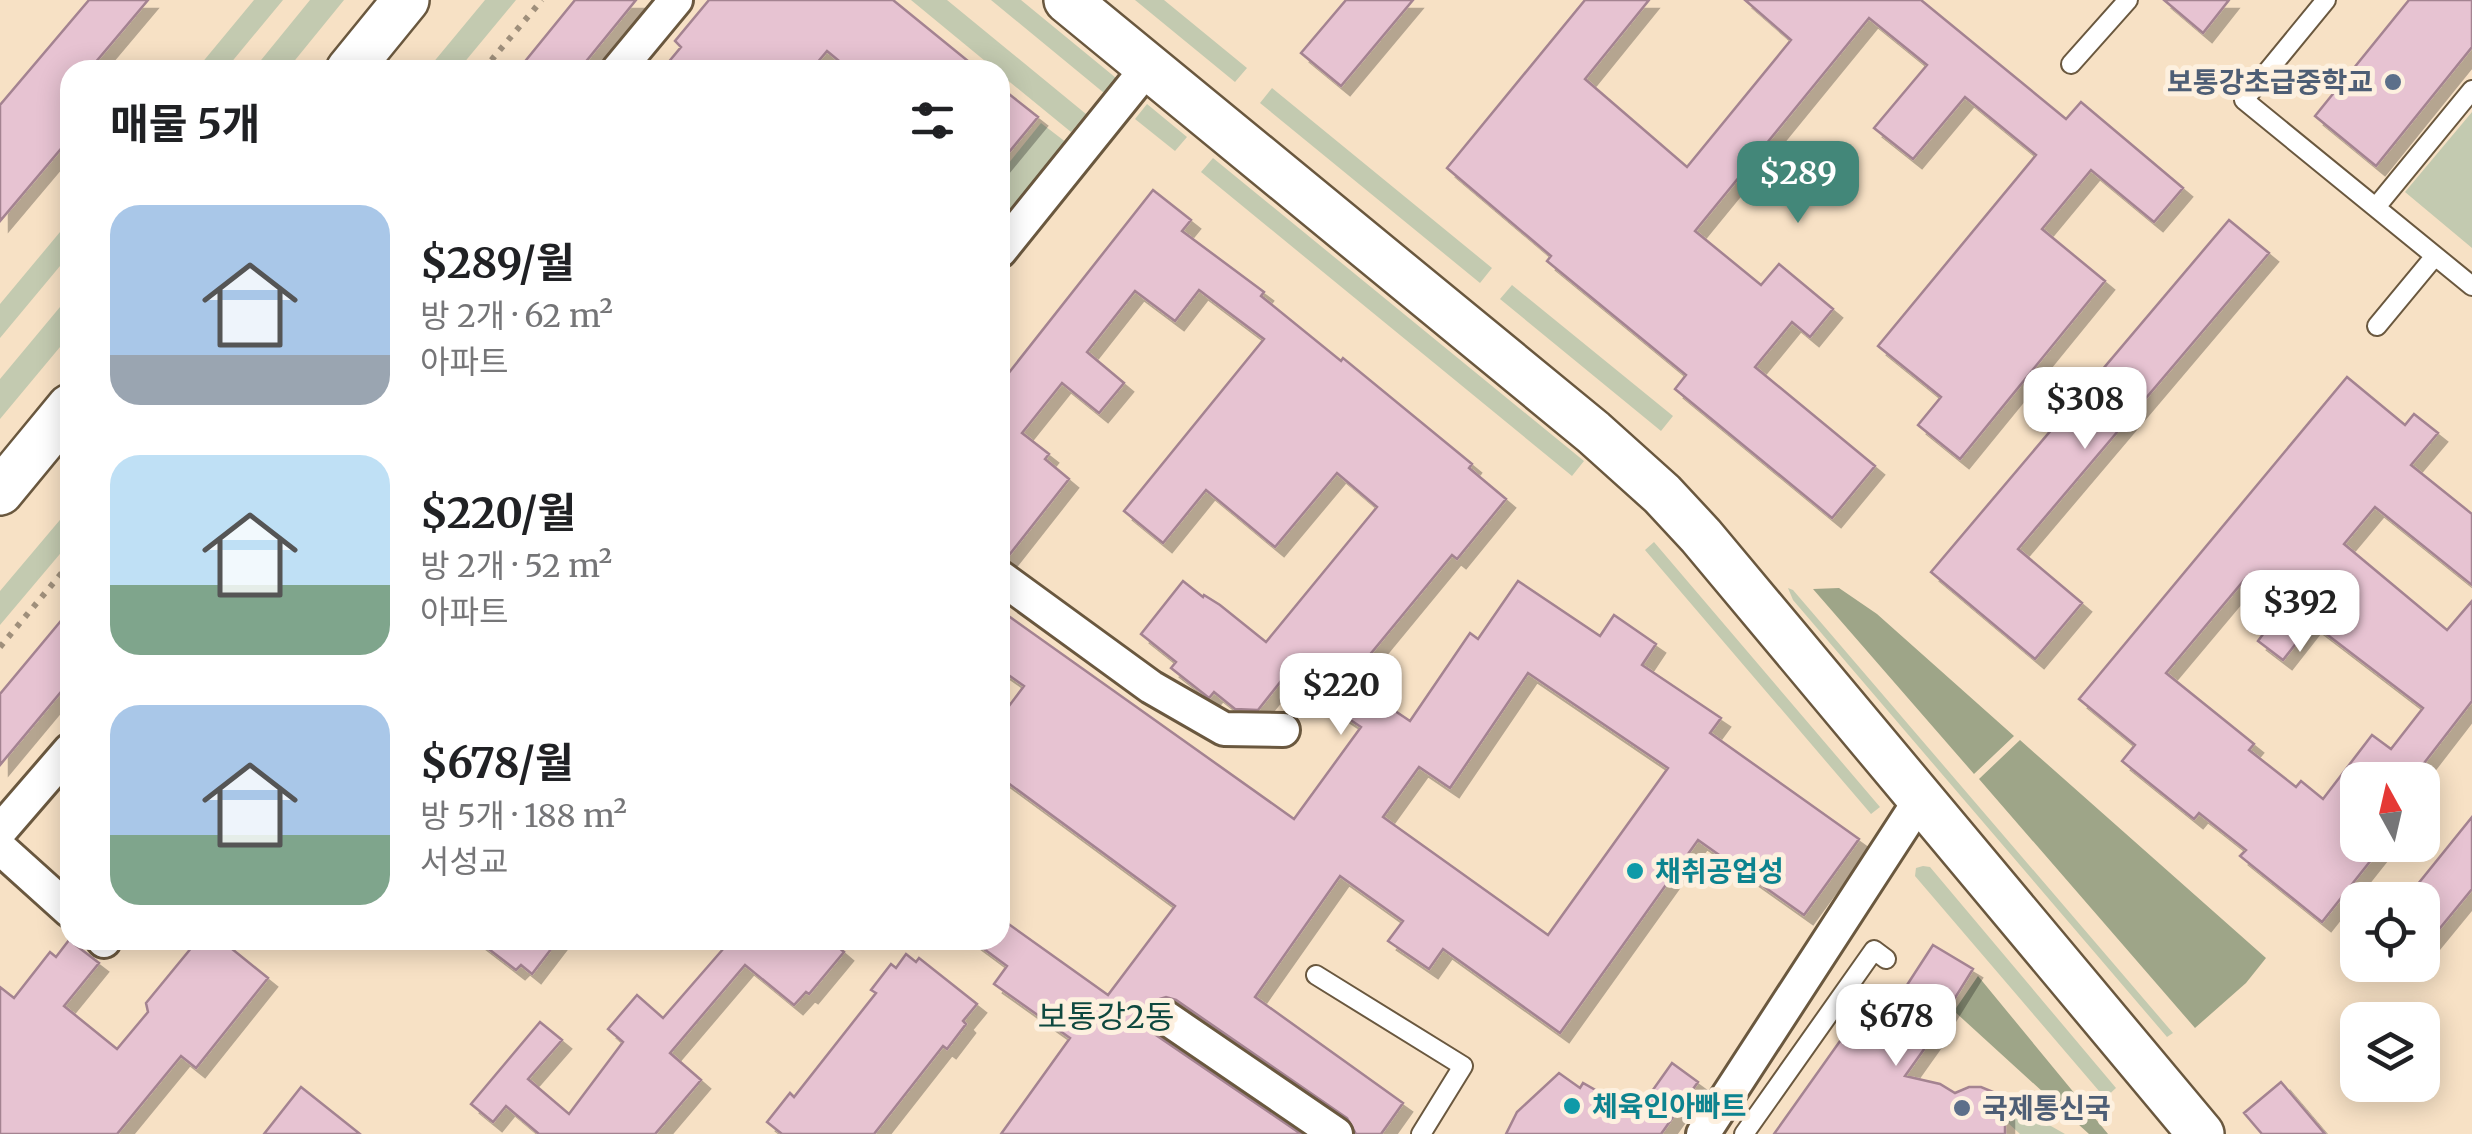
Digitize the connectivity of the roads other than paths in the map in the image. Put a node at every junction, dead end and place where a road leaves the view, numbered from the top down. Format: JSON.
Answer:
{"nodes":[{"id":1,"x":406,"y":0,"type":"edge"},
{"id":2,"x":676,"y":0,"type":"edge"},
{"id":3,"x":1067,"y":0,"type":"edge"},
{"id":4,"x":2128,"y":0,"type":"edge"},
{"id":5,"x":2326,"y":0,"type":"edge"},
{"id":6,"x":356,"y":60,"type":"edge"},
{"id":7,"x":626,"y":60,"type":"edge"},
{"id":8,"x":2071,"y":64,"type":"dead end"},
{"id":9,"x":1148,"y":67,"type":"junction"},
{"id":10,"x":2472,"y":90,"type":"edge"},
{"id":11,"x":2376,"y":207,"type":"junction"},
{"id":12,"x":1010,"y":239,"type":"edge"},
{"id":13,"x":2435,"y":256,"type":"junction"},
{"id":14,"x":2472,"y":286,"type":"edge"},
{"id":15,"x":2377,"y":326,"type":"dead end"},
{"id":16,"x":60,"y":419,"type":"edge"},
{"id":17,"x":0,"y":492,"type":"edge"},
{"id":18,"x":1010,"y":584,"type":"edge"},
{"id":19,"x":1283,"y":730,"type":"dead end"},
{"id":20,"x":60,"y":762,"type":"edge"},
{"id":21,"x":1920,"y":800,"type":"junction"},
{"id":22,"x":0,"y":831,"type":"edge"},
{"id":23,"x":0,"y":848,"type":"edge"},
{"id":24,"x":60,"y":901,"type":"edge"},
{"id":25,"x":1886,"y":959,"type":"dead end"},
{"id":26,"x":1316,"y":975,"type":"dead end"},
{"id":27,"x":1165,"y":1017,"type":"dead end"},
{"id":28,"x":1336,"y":1134,"type":"edge"},
{"id":29,"x":1420,"y":1134,"type":"edge"},
{"id":30,"x":1703,"y":1134,"type":"edge"},
{"id":31,"x":1744,"y":1134,"type":"edge"},
{"id":32,"x":2202,"y":1134,"type":"edge"}],
"edges":[{"from":1,"to":6,"type":"street"},
{"from":2,"to":7,"type":"street"},
{"from":3,"to":9,"type":"street"},
{"from":4,"to":8,"type":"lane"},
{"from":5,"to":11,"type":"lane"},
{"from":9,"to":12,"type":"street"},
{"from":9,"to":21,"type":"street"},
{"from":10,"to":11,"type":"lane"},
{"from":11,"to":13,"type":"lane"},
{"from":13,"to":14,"type":"lane"},
{"from":13,"to":15,"type":"lane"},
{"from":16,"to":17,"type":"street"},
{"from":18,"to":19,"type":"street"},
{"from":20,"to":22,"type":"street"},
{"from":21,"to":30,"type":"street"},
{"from":21,"to":32,"type":"street"},
{"from":23,"to":24,"type":"street"},
{"from":25,"to":31,"type":"lane"},
{"from":26,"to":29,"type":"lane"},
{"from":27,"to":28,"type":"street"}]}
